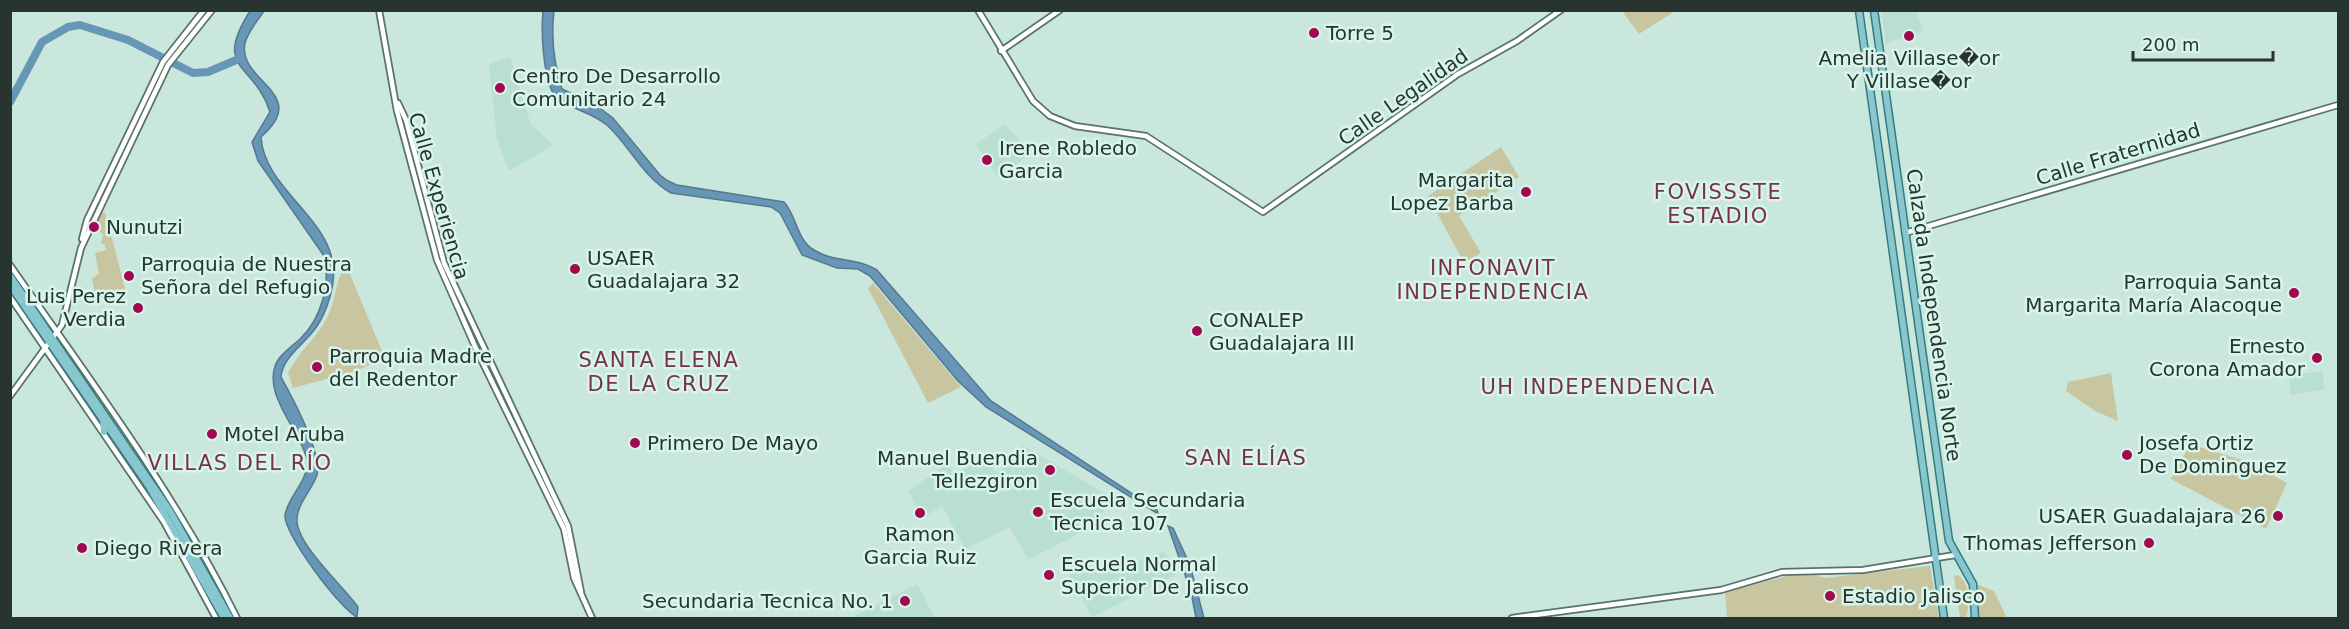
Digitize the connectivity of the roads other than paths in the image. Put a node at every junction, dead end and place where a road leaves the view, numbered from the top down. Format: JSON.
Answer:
{"nodes":[{"id":1,"x":204,"y":10,"type":"edge"},
{"id":2,"x":212,"y":10,"type":"edge"},
{"id":3,"x":380,"y":10,"type":"edge"},
{"id":4,"x":978,"y":10,"type":"edge"},
{"id":5,"x":1060,"y":10,"type":"edge"},
{"id":6,"x":1562,"y":10,"type":"edge"},
{"id":7,"x":1859,"y":10,"type":"edge"},
{"id":8,"x":1874,"y":10,"type":"edge"},
{"id":9,"x":1001,"y":51,"type":"junction"},
{"id":10,"x":170,"y":55,"type":"junction"},
{"id":11,"x":2338,"y":105,"type":"edge"},
{"id":12,"x":1905,"y":234,"type":"junction"},
{"id":13,"x":10,"y":265,"type":"edge"},
{"id":14,"x":10,"y":276,"type":"edge"},
{"id":15,"x":10,"y":285,"type":"edge"},
{"id":16,"x":10,"y":297,"type":"edge"},
{"id":17,"x":51,"y":340,"type":"junction"},
{"id":18,"x":52,"y":358,"type":"junction"},
{"id":19,"x":37,"y":359,"type":"junction"},
{"id":20,"x":10,"y":396,"type":"edge"},
{"id":21,"x":103,"y":420,"type":"junction"},
{"id":22,"x":104,"y":432,"type":"junction"},
{"id":23,"x":176,"y":508,"type":"junction"},
{"id":24,"x":175,"y":519,"type":"junction"},
{"id":25,"x":1955,"y":555,"type":"junction"},
{"id":26,"x":1936,"y":558,"type":"junction"},
{"id":27,"x":216,"y":618,"type":"edge"},
{"id":28,"x":224,"y":618,"type":"edge"},
{"id":29,"x":230,"y":618,"type":"edge"},
{"id":30,"x":237,"y":618,"type":"edge"},
{"id":31,"x":592,"y":618,"type":"edge"},
{"id":32,"x":1512,"y":618,"type":"edge"},
{"id":33,"x":1944,"y":618,"type":"edge"},
{"id":34,"x":1975,"y":618,"type":"edge"}],
"edges":[{"from":1,"to":10,"type":"street"},
{"from":2,"to":10,"type":"street"},
{"from":3,"to":31,"type":"street","name":"Calle Experiencia"},
{"from":4,"to":9,"type":"street"},
{"from":5,"to":9,"type":"street"},
{"from":6,"to":9,"type":"street","name":"Calle Legalidad"},
{"from":7,"to":26,"type":"main road","name":"Calzada Independencia Norte"},
{"from":8,"to":12,"type":"main road","name":"Calzada Independencia Norte"},
{"from":10,"to":17,"type":"street"},
{"from":11,"to":12,"type":"street","name":"Calle Fraternidad"},
{"from":12,"to":25,"type":"main road","name":"Calzada Independencia Norte"},
{"from":13,"to":17,"type":"street"},
{"from":14,"to":17,"type":"main road"},
{"from":15,"to":17,"type":"main road"},
{"from":16,"to":17,"type":"street"},
{"from":17,"to":18,"type":"street"},
{"from":17,"to":19,"type":"street"},
{"from":17,"to":21,"type":"main road"},
{"from":17,"to":23,"type":"street"},
{"from":17,"to":24,"type":"main road"},
{"from":18,"to":19,"type":"street"},
{"from":18,"to":22,"type":"street"},
{"from":19,"to":20,"type":"street"},
{"from":21,"to":22,"type":"main road"},
{"from":21,"to":28,"type":"main road"},
{"from":22,"to":27,"type":"street"},
{"from":23,"to":24,"type":"main road"},
{"from":23,"to":30,"type":"street"},
{"from":24,"to":29,"type":"main road"},
{"from":25,"to":26,"type":"street"},
{"from":25,"to":34,"type":"main road","name":"Calzada Independencia Norte"},
{"from":26,"to":32,"type":"street"},
{"from":26,"to":33,"type":"main road","name":"Calzada Independencia Norte"}]}
